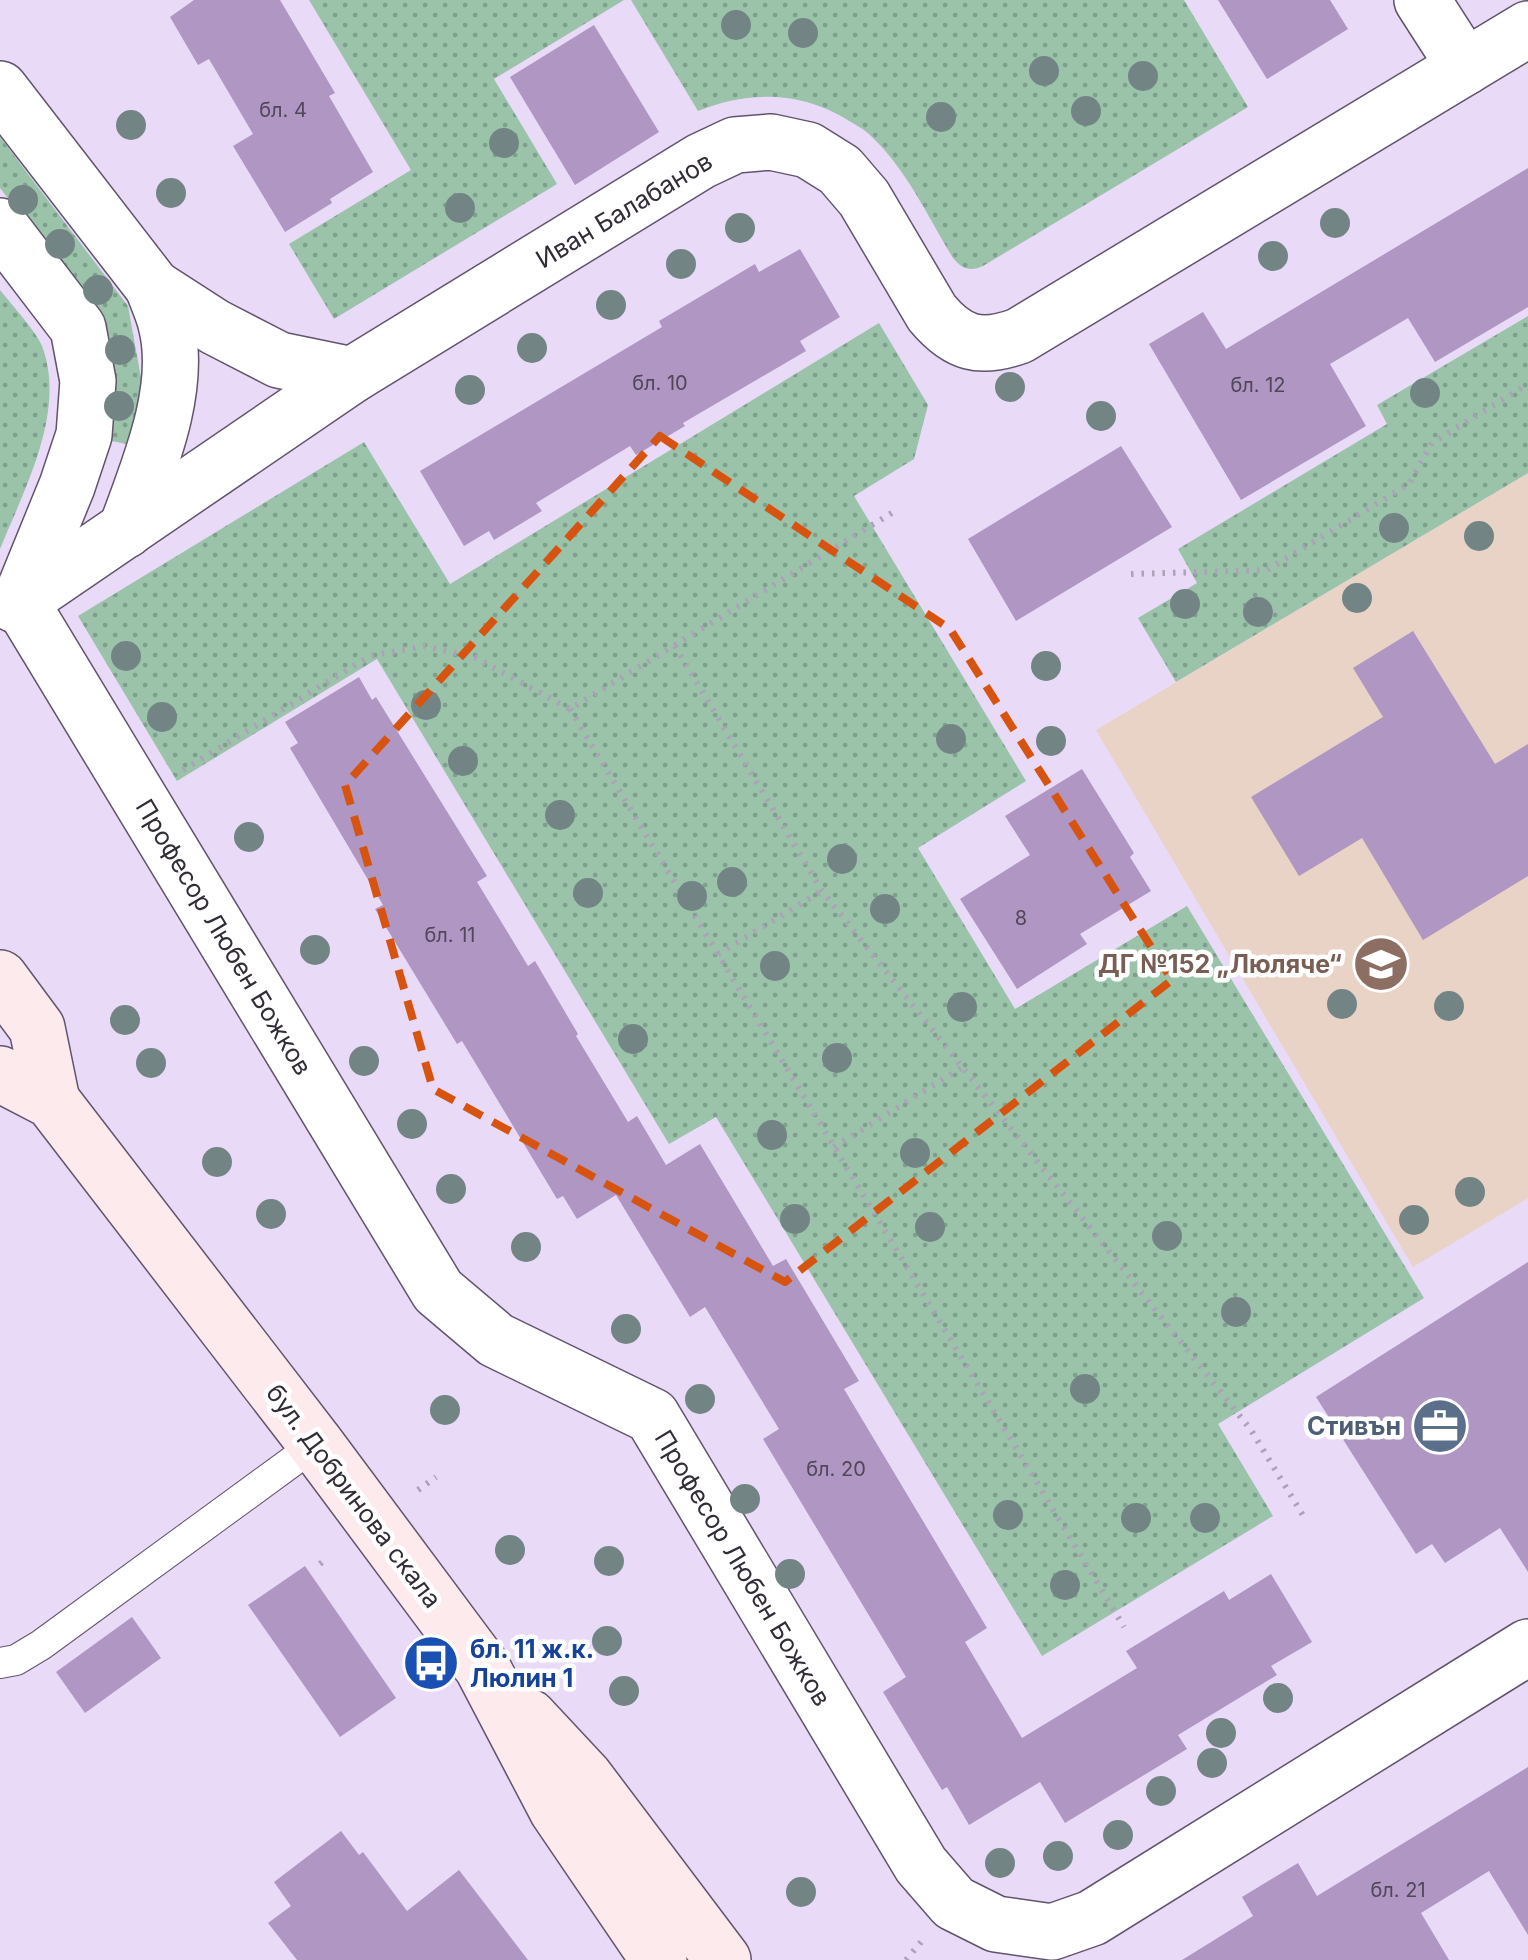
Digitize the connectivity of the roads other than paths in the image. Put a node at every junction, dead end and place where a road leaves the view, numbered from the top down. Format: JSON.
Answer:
{"nodes":[{"id":1,"x":1422,"y":0,"type":"edge"},
{"id":2,"x":1528,"y":29,"type":"edge"},
{"id":3,"x":1465,"y":67,"type":"junction"},
{"id":4,"x":0,"y":88,"type":"edge"},
{"id":5,"x":0,"y":226,"type":"edge"},
{"id":6,"x":153,"y":286,"type":"junction"},
{"id":7,"x":352,"y":375,"type":"junction"},
{"id":8,"x":126,"y":530,"type":"junction"},
{"id":9,"x":10,"y":608,"type":"edge"},
{"id":10,"x":0,"y":978,"type":"edge"},
{"id":11,"x":0,"y":1074,"type":"edge"},
{"id":12,"x":52,"y":1101,"type":"junction"},
{"id":13,"x":316,"y":1444,"type":"junction"},
{"id":14,"x":1528,"y":1646,"type":"edge"},
{"id":15,"x":0,"y":1664,"type":"edge"},
{"id":16,"x":482,"y":1668,"type":"junction"},
{"id":17,"x":659,"y":1960,"type":"edge"},
{"id":18,"x":724,"y":1960,"type":"edge"}],
"edges":[{"from":1,"to":3,"type":"street"},
{"from":2,"to":3,"type":"street","name":"Иван Балабанов"},
{"from":3,"to":7,"type":"street","name":"Иван Балабанов"},
{"from":4,"to":6,"type":"street"},
{"from":5,"to":9,"type":"street"},
{"from":6,"to":7,"type":"street"},
{"from":6,"to":8,"type":"street"},
{"from":7,"to":8,"type":"street","name":"Иван Балабанов"},
{"from":8,"to":9,"type":"street","name":"Иван Балабанов"},
{"from":9,"to":14,"type":"street","name":"Професор Любен Божков"},
{"from":10,"to":12,"type":"main road","name":"бул. Добринова скала"},
{"from":11,"to":12,"type":"main road","name":"бул. Добринова скала"},
{"from":12,"to":13,"type":"main road","name":"бул. Добринова скала"},
{"from":13,"to":15,"type":"lane"},
{"from":13,"to":16,"type":"main road","name":"бул. Добринова скала"},
{"from":16,"to":17,"type":"main road","name":"бул. Добринова скала"},
{"from":16,"to":18,"type":"main road"}]}
